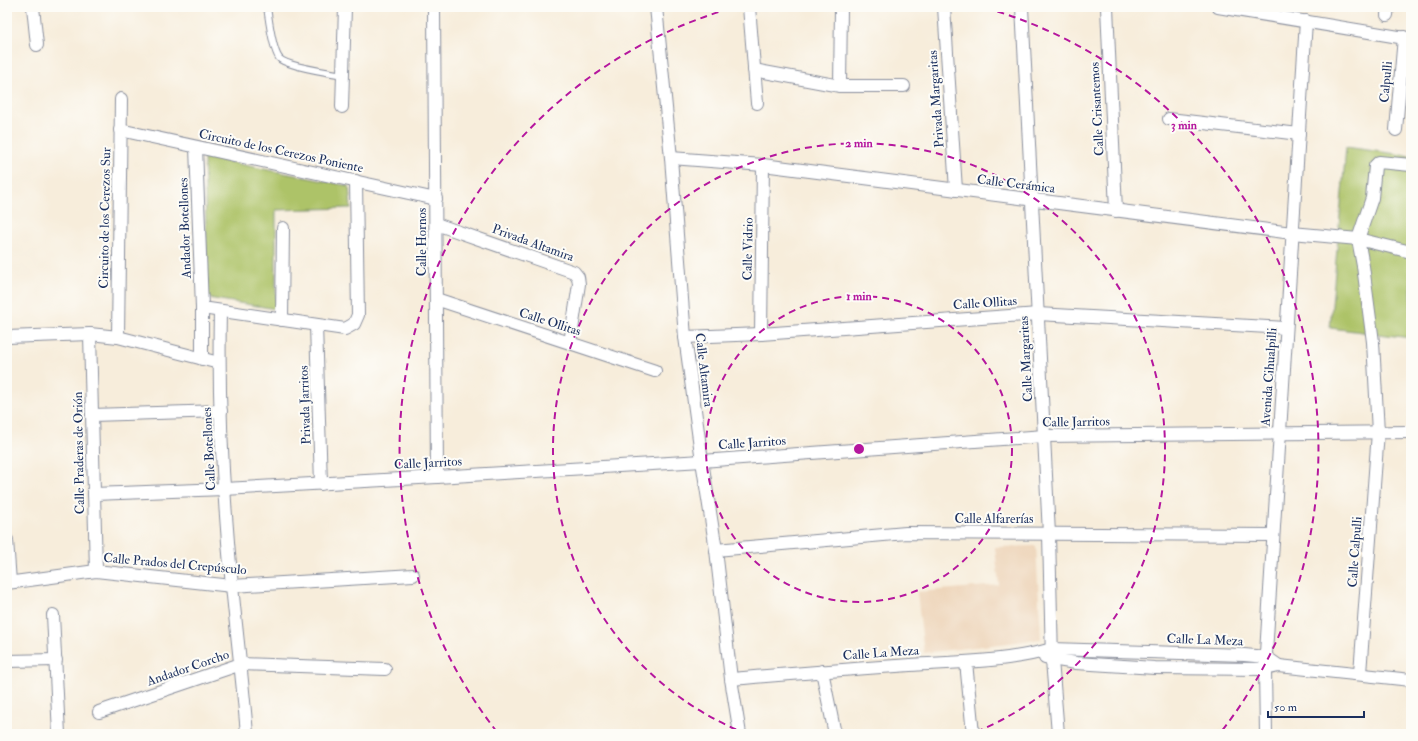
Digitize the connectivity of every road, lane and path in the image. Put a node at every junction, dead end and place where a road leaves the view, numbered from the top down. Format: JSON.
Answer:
{"nodes":[{"id":1,"x":33,"y":7,"type":"edge"},
{"id":2,"x":267,"y":7,"type":"edge"},
{"id":3,"x":345,"y":7,"type":"edge"},
{"id":4,"x":434,"y":7,"type":"edge"},
{"id":5,"x":656,"y":7,"type":"edge"},
{"id":6,"x":749,"y":7,"type":"edge"},
{"id":7,"x":841,"y":7,"type":"edge"},
{"id":8,"x":944,"y":7,"type":"edge"},
{"id":9,"x":1022,"y":7,"type":"edge"},
{"id":10,"x":1107,"y":7,"type":"edge"},
{"id":11,"x":1218,"y":7,"type":"edge"},
{"id":12,"x":1306,"y":21,"type":"junction"},
{"id":13,"x":1407,"y":38,"type":"edge"},
{"id":14,"x":37,"y":45,"type":"dead end"},
{"id":15,"x":754,"y":70,"type":"junction"},
{"id":16,"x":344,"y":75,"type":"junction"},
{"id":17,"x":840,"y":86,"type":"junction"},
{"id":18,"x":904,"y":86,"type":"dead end"},
{"id":19,"x":121,"y":99,"type":"dead end"},
{"id":20,"x":757,"y":103,"type":"dead end"},
{"id":21,"x":342,"y":107,"type":"dead end"},
{"id":22,"x":1169,"y":118,"type":"dead end"},
{"id":23,"x":120,"y":130,"type":"junction"},
{"id":24,"x":1396,"y":130,"type":"dead end"},
{"id":25,"x":1299,"y":134,"type":"junction"},
{"id":26,"x":196,"y":147,"type":"junction"},
{"id":27,"x":671,"y":158,"type":"junction"},
{"id":28,"x":762,"y":165,"type":"junction"},
{"id":29,"x":1411,"y":165,"type":"edge"},
{"id":30,"x":356,"y":181,"type":"junction"},
{"id":31,"x":956,"y":190,"type":"junction"},
{"id":32,"x":436,"y":199,"type":"junction"},
{"id":33,"x":1032,"y":200,"type":"junction"},
{"id":34,"x":1116,"y":211,"type":"junction"},
{"id":35,"x":436,"y":224,"type":"junction"},
{"id":36,"x":282,"y":228,"type":"dead end"},
{"id":37,"x":1292,"y":233,"type":"junction"},
{"id":38,"x":1358,"y":239,"type":"junction"},
{"id":39,"x":1411,"y":252,"type":"edge"},
{"id":40,"x":436,"y":299,"type":"junction"},
{"id":41,"x":202,"y":308,"type":"junction"},
{"id":42,"x":220,"y":311,"type":"junction"},
{"id":43,"x":1038,"y":314,"type":"junction"},
{"id":44,"x":282,"y":320,"type":"junction"},
{"id":45,"x":316,"y":325,"type":"junction"},
{"id":46,"x":1286,"y":328,"type":"junction"},
{"id":47,"x":90,"y":334,"type":"junction"},
{"id":48,"x":761,"y":334,"type":"junction"},
{"id":49,"x":7,"y":337,"type":"edge"},
{"id":50,"x":118,"y":337,"type":"junction"},
{"id":51,"x":685,"y":337,"type":"junction"},
{"id":52,"x":570,"y":343,"type":"junction"},
{"id":53,"x":202,"y":358,"type":"junction"},
{"id":54,"x":219,"y":363,"type":"junction"},
{"id":55,"x":655,"y":371,"type":"dead end"},
{"id":56,"x":221,"y":411,"type":"junction"},
{"id":57,"x":92,"y":415,"type":"junction"},
{"id":58,"x":1378,"y":432,"type":"junction"},
{"id":59,"x":1411,"y":432,"type":"edge"},
{"id":60,"x":1280,"y":434,"type":"junction"},
{"id":61,"x":1044,"y":436,"type":"junction"},
{"id":62,"x":702,"y":461,"type":"junction"},
{"id":63,"x":437,"y":477,"type":"junction"},
{"id":64,"x":321,"y":484,"type":"junction"},
{"id":65,"x":224,"y":489,"type":"junction"},
{"id":66,"x":94,"y":494,"type":"junction"},
{"id":67,"x":1049,"y":534,"type":"junction"},
{"id":68,"x":1273,"y":535,"type":"junction"},
{"id":69,"x":7,"y":540,"type":"edge"},
{"id":70,"x":716,"y":550,"type":"junction"},
{"id":71,"x":96,"y":571,"type":"junction"},
{"id":72,"x":413,"y":575,"type":"dead end"},
{"id":73,"x":8,"y":582,"type":"edge"},
{"id":74,"x":232,"y":586,"type":"junction"},
{"id":75,"x":53,"y":615,"type":"dead end"},
{"id":76,"x":1052,"y":654,"type":"junction"},
{"id":77,"x":56,"y":660,"type":"junction"},
{"id":78,"x":7,"y":661,"type":"edge"},
{"id":79,"x":966,"y":662,"type":"junction"},
{"id":80,"x":1265,"y":663,"type":"junction"},
{"id":81,"x":241,"y":664,"type":"junction"},
{"id":82,"x":385,"y":668,"type":"dead end"},
{"id":83,"x":822,"y":671,"type":"junction"},
{"id":84,"x":1360,"y":673,"type":"junction"},
{"id":85,"x":731,"y":679,"type":"junction"},
{"id":86,"x":1411,"y":680,"type":"edge"},
{"id":87,"x":99,"y":712,"type":"dead end"},
{"id":88,"x":59,"y":734,"type":"edge"},
{"id":89,"x":247,"y":734,"type":"edge"},
{"id":90,"x":740,"y":734,"type":"edge"},
{"id":91,"x":835,"y":734,"type":"edge"},
{"id":92,"x":973,"y":734,"type":"edge"},
{"id":93,"x":1058,"y":734,"type":"edge"},
{"id":94,"x":1266,"y":734,"type":"edge"}],
"edges":[{"from":1,"to":14,"type":"street"},
{"from":2,"to":16,"type":"lane"},
{"from":3,"to":16,"type":"street"},
{"from":4,"to":32,"type":"street","name":"Calle Hornos"},
{"from":5,"to":27,"type":"street","name":"Calle Altamira"},
{"from":6,"to":15,"type":"street"},
{"from":7,"to":17,"type":"street"},
{"from":8,"to":31,"type":"street","name":"Privada Margaritas"},
{"from":9,"to":33,"type":"street","name":"Calle Margaritas"},
{"from":10,"to":34,"type":"street","name":"Calle Crisantemos"},
{"from":11,"to":12,"type":"street"},
{"from":12,"to":13,"type":"street"},
{"from":12,"to":25,"type":"street","name":"Avenida Cihualpilli"},
{"from":13,"to":24,"type":"street","name":"Calpulli"},
{"from":15,"to":17,"type":"street"},
{"from":15,"to":20,"type":"street"},
{"from":16,"to":21,"type":"street"},
{"from":17,"to":18,"type":"street"},
{"from":19,"to":23,"type":"street","name":"Circuito de los Cerezos Sur"},
{"from":22,"to":25,"type":"street"},
{"from":23,"to":26,"type":"street","name":"Circuito de los Cerezos Poniente"},
{"from":23,"to":50,"type":"street","name":"Circuito de los Cerezos Sur"},
{"from":25,"to":37,"type":"street","name":"Avenida Cihualpilli"},
{"from":26,"to":30,"type":"street","name":"Circuito de los Cerezos Poniente"},
{"from":26,"to":41,"type":"street","name":"Andador Botellones"},
{"from":27,"to":28,"type":"street","name":"Calle Cerámica"},
{"from":27,"to":51,"type":"street","name":"Calle Altamira"},
{"from":28,"to":31,"type":"street","name":"Calle Cerámica"},
{"from":28,"to":48,"type":"street","name":"Calle Vidrio"},
{"from":29,"to":38,"type":"street"},
{"from":30,"to":32,"type":"street","name":"Circuito de los Cerezos Poniente"},
{"from":30,"to":45,"type":"street"},
{"from":31,"to":33,"type":"street","name":"Calle Cerámica"},
{"from":32,"to":35,"type":"street","name":"Calle Hornos"},
{"from":33,"to":34,"type":"street","name":"Calle Cerámica"},
{"from":33,"to":43,"type":"street","name":"Calle Margaritas"},
{"from":34,"to":37,"type":"street","name":"Calle Cerámica"},
{"from":35,"to":40,"type":"street","name":"Calle Hornos"},
{"from":35,"to":52,"type":"street","name":"Privada Altamira"},
{"from":36,"to":44,"type":"street"},
{"from":37,"to":38,"type":"street","name":"Calle Cerámica"},
{"from":37,"to":46,"type":"street","name":"Avenida Cihualpilli"},
{"from":38,"to":39,"type":"street","name":"Calle Cerámica"},
{"from":38,"to":58,"type":"street","name":"Calle Calpulli"},
{"from":40,"to":52,"type":"street","name":"Calle Ollitas"},
{"from":40,"to":63,"type":"street","name":"Calle Hornos"},
{"from":41,"to":42,"type":"street"},
{"from":41,"to":53,"type":"street"},
{"from":42,"to":44,"type":"street"},
{"from":42,"to":54,"type":"street","name":"Calle Botellones"},
{"from":43,"to":46,"type":"street","name":"Calle Ollitas"},
{"from":43,"to":48,"type":"street","name":"Calle Ollitas"},
{"from":43,"to":61,"type":"street","name":"Calle Margaritas"},
{"from":44,"to":45,"type":"street"},
{"from":45,"to":64,"type":"street","name":"Privada Jarritos"},
{"from":46,"to":60,"type":"street","name":"Avenida Cihualpilli"},
{"from":47,"to":49,"type":"street"},
{"from":47,"to":50,"type":"street"},
{"from":47,"to":57,"type":"street","name":"Calle Praderas de Orión"},
{"from":48,"to":51,"type":"street","name":"Calle Ollitas"},
{"from":50,"to":53,"type":"street"},
{"from":51,"to":62,"type":"street","name":"Calle Altamira"},
{"from":52,"to":55,"type":"street","name":"Calle Ollitas"},
{"from":53,"to":54,"type":"street"},
{"from":54,"to":56,"type":"street","name":"Calle Botellones"},
{"from":56,"to":57,"type":"street"},
{"from":56,"to":65,"type":"street","name":"Calle Botellones"},
{"from":57,"to":66,"type":"street","name":"Calle Praderas de Orión"},
{"from":58,"to":59,"type":"street","name":"Calle Jarritos"},
{"from":58,"to":60,"type":"street","name":"Calle Jarritos"},
{"from":58,"to":84,"type":"street","name":"Calle Calpulli"},
{"from":60,"to":61,"type":"street","name":"Calle Jarritos"},
{"from":60,"to":68,"type":"street","name":"Avenida Cihualpilli"},
{"from":61,"to":62,"type":"street","name":"Calle Jarritos"},
{"from":61,"to":67,"type":"street","name":"Calle Margaritas"},
{"from":62,"to":63,"type":"street","name":"Calle Jarritos"},
{"from":62,"to":70,"type":"street","name":"Calle Altamira"},
{"from":63,"to":64,"type":"street","name":"Calle Jarritos"},
{"from":64,"to":65,"type":"street","name":"Calle Jarritos"},
{"from":65,"to":66,"type":"street","name":"Calle Jarritos"},
{"from":65,"to":74,"type":"street","name":"Calle Botellones"},
{"from":66,"to":71,"type":"street","name":"Calle Praderas de Orión"},
{"from":67,"to":68,"type":"street","name":"Calle Alfarerías"},
{"from":67,"to":70,"type":"street","name":"Calle Alfarerías"},
{"from":67,"to":76,"type":"street","name":"Calle Margaritas"},
{"from":68,"to":80,"type":"street","name":"Avenida Cihualpilli"},
{"from":69,"to":73,"type":"street"},
{"from":70,"to":85,"type":"street","name":"Calle Altamira"},
{"from":71,"to":73,"type":"street","name":"Calle Prados del Crepúsculo"},
{"from":71,"to":74,"type":"street","name":"Calle Prados del Crepúsculo"},
{"from":72,"to":74,"type":"street","name":"Calle Prados del Crepúsculo"},
{"from":74,"to":81,"type":"street","name":"Calle Botellones"},
{"from":75,"to":77,"type":"street"},
{"from":76,"to":79,"type":"street","name":"Calle La Meza"},
{"from":76,"to":80,"type":"street","name":"Calle La Meza"},
{"from":76,"to":93,"type":"street","name":"Calle Margaritas"},
{"from":77,"to":78,"type":"street"},
{"from":77,"to":88,"type":"street"},
{"from":79,"to":83,"type":"street","name":"Calle La Meza"},
{"from":79,"to":92,"type":"street"},
{"from":80,"to":84,"type":"street","name":"Calle La Meza"},
{"from":80,"to":94,"type":"street","name":"Avenida Cihualpilli"},
{"from":81,"to":82,"type":"street","name":"Andador Corcho"},
{"from":81,"to":87,"type":"street","name":"Andador Corcho"},
{"from":81,"to":89,"type":"street","name":"Calle Botellones"},
{"from":83,"to":85,"type":"street","name":"Calle La Meza"},
{"from":83,"to":91,"type":"street"},
{"from":84,"to":86,"type":"street","name":"Calle La Meza"},
{"from":85,"to":90,"type":"street","name":"Calle Altamira"}]}
